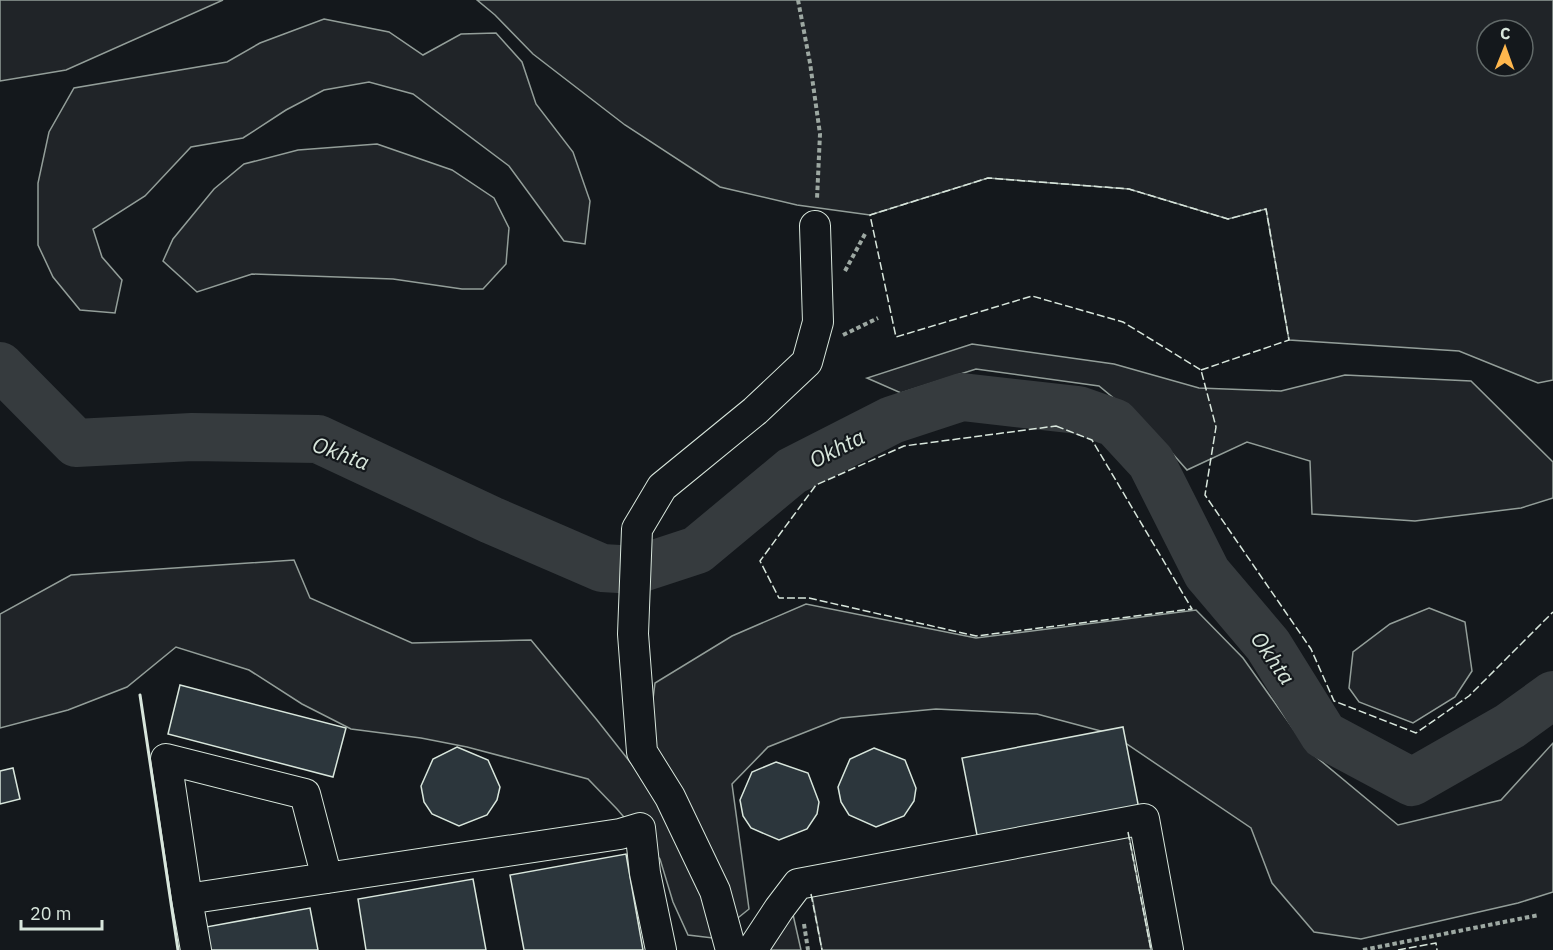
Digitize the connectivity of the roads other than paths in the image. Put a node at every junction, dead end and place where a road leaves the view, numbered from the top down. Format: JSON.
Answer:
{"nodes":[{"id":1,"x":815,"y":226,"type":"road end"},
{"id":2,"x":327,"y":878,"type":"junction"},
{"id":3,"x":187,"y":899,"type":"junction"},
{"id":4,"x":196,"y":950,"type":"edge"},
{"id":5,"x":661,"y":950,"type":"edge"},
{"id":6,"x":730,"y":950,"type":"edge"},
{"id":7,"x":752,"y":950,"type":"edge"},
{"id":8,"x":1168,"y":950,"type":"edge"}],
"edges":[{"from":1,"to":6,"type":"lane"},
{"from":2,"to":3,"type":"lane"},
{"from":2,"to":3,"type":"lane"},
{"from":2,"to":5,"type":"lane"},
{"from":3,"to":4,"type":"lane"},
{"from":7,"to":8,"type":"lane"}]}
